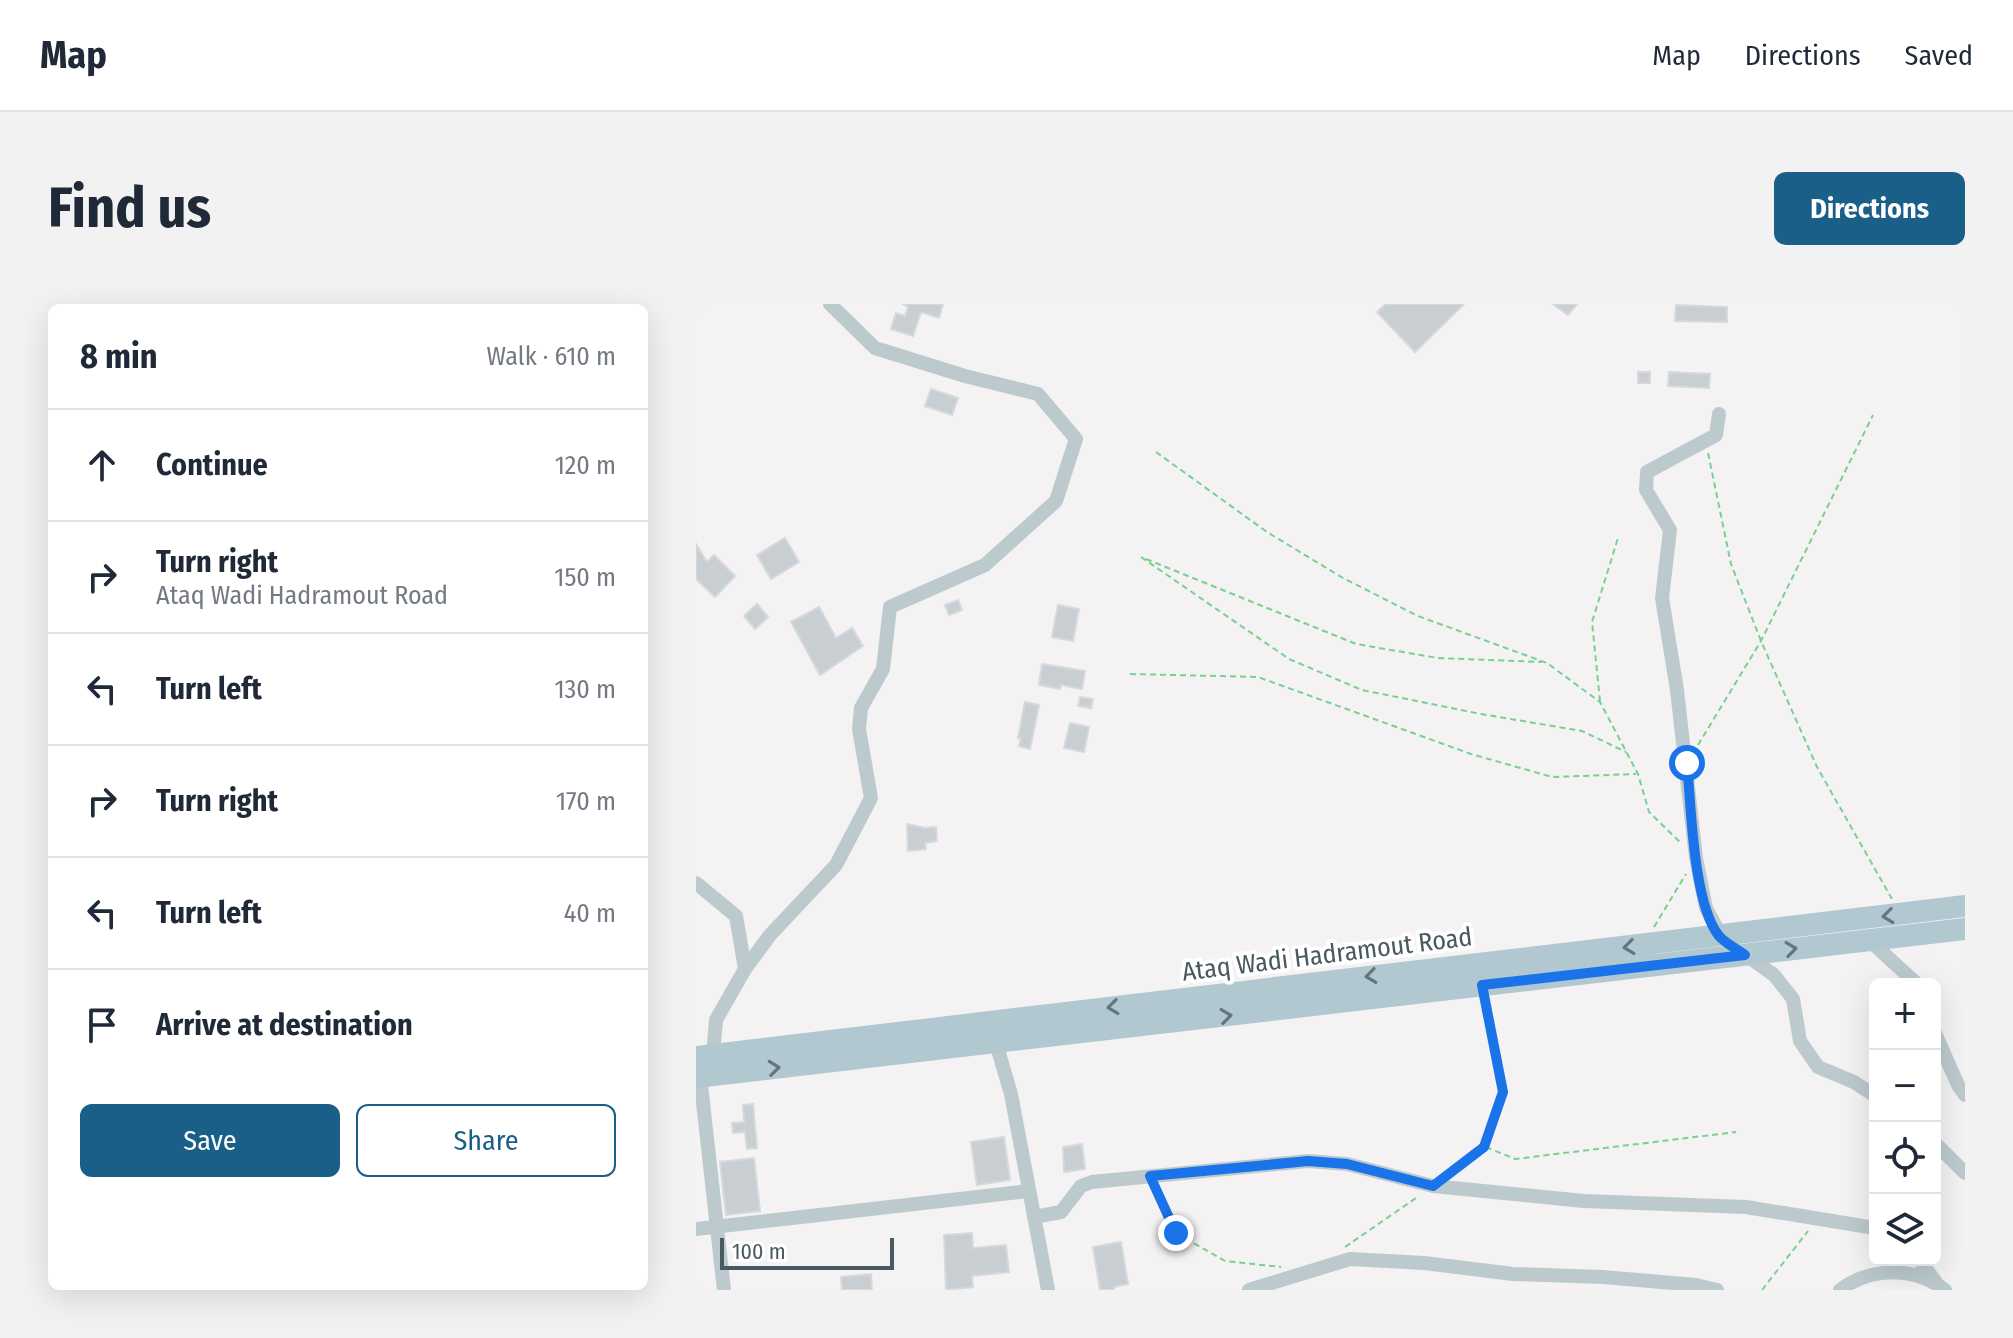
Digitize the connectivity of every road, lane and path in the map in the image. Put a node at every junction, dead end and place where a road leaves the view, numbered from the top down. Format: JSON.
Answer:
{"nodes":[{"id":1,"x":830,"y":304,"type":"edge"},
{"id":2,"x":1719,"y":414,"type":"dead end"},
{"id":3,"x":1873,"y":415,"type":"dead end"},
{"id":4,"x":1705,"y":440,"type":"junction"},
{"id":5,"x":1156,"y":452,"type":"dead end"},
{"id":6,"x":1618,"y":538,"type":"dead end"},
{"id":7,"x":1761,"y":641,"type":"junction"},
{"id":8,"x":1547,"y":663,"type":"junction"},
{"id":9,"x":1130,"y":674,"type":"dead end"},
{"id":10,"x":1600,"y":702,"type":"junction"},
{"id":11,"x":1627,"y":752,"type":"junction"},
{"id":12,"x":1687,"y":763,"type":"junction"},
{"id":13,"x":1638,"y":774,"type":"junction"},
{"id":14,"x":1696,"y":858,"type":"junction"},
{"id":15,"x":696,"y":883,"type":"edge"},
{"id":16,"x":1965,"y":906,"type":"edge"},
{"id":17,"x":1900,"y":914,"type":"junction"},
{"id":18,"x":1965,"y":929,"type":"edge"},
{"id":19,"x":1719,"y":936,"type":"junction"},
{"id":20,"x":1869,"y":940,"type":"junction"},
{"id":21,"x":1643,"y":945,"type":"junction"},
{"id":22,"x":1745,"y":955,"type":"junction"},
{"id":23,"x":745,"y":969,"type":"junction"},
{"id":24,"x":1910,"y":978,"type":"edge"},
{"id":25,"x":1482,"y":985,"type":"junction"},
{"id":26,"x":996,"y":1043,"type":"junction"},
{"id":27,"x":1941,"y":1047,"type":"edge"},
{"id":28,"x":701,"y":1066,"type":"edge"},
{"id":29,"x":1869,"y":1092,"type":"edge"},
{"id":30,"x":1965,"y":1095,"type":"edge"},
{"id":31,"x":1736,"y":1132,"type":"dead end"},
{"id":32,"x":1484,"y":1147,"type":"junction"},
{"id":33,"x":1941,"y":1149,"type":"edge"},
{"id":34,"x":1965,"y":1173,"type":"edge"},
{"id":35,"x":1150,"y":1176,"type":"junction"},
{"id":36,"x":1433,"y":1186,"type":"junction"},
{"id":37,"x":1029,"y":1191,"type":"junction"},
{"id":38,"x":1034,"y":1217,"type":"junction"},
{"id":39,"x":1816,"y":1221,"type":"junction"},
{"id":40,"x":717,"y":1226,"type":"junction"},
{"id":41,"x":1869,"y":1227,"type":"edge"},
{"id":42,"x":696,"y":1229,"type":"edge"},
{"id":43,"x":1335,"y":1253,"type":"dead end"},
{"id":44,"x":1924,"y":1266,"type":"edge"},
{"id":45,"x":1282,"y":1267,"type":"dead end"},
{"id":46,"x":1942,"y":1288,"type":"edge"},
{"id":47,"x":724,"y":1290,"type":"edge"},
{"id":48,"x":1048,"y":1290,"type":"edge"},
{"id":49,"x":1249,"y":1290,"type":"edge"},
{"id":50,"x":1717,"y":1290,"type":"edge"},
{"id":51,"x":1762,"y":1290,"type":"edge"},
{"id":52,"x":1840,"y":1290,"type":"edge"}],
"edges":[{"from":1,"to":23,"type":"street"},
{"from":2,"to":4,"type":"street"},
{"from":3,"to":7,"type":"path"},
{"from":4,"to":7,"type":"path"},
{"from":4,"to":12,"type":"street"},
{"from":5,"to":8,"type":"path"},
{"from":6,"to":10,"type":"path"},
{"from":7,"to":12,"type":"path"},
{"from":7,"to":17,"type":"path"},
{"from":8,"to":10,"type":"path"},
{"from":8,"to":11,"type":"path"},
{"from":9,"to":13,"type":"path"},
{"from":10,"to":11,"type":"path"},
{"from":11,"to":13,"type":"path"},
{"from":12,"to":14,"type":"street"},
{"from":13,"to":14,"type":"path"},
{"from":14,"to":19,"type":"street"},
{"from":14,"to":21,"type":"path"},
{"from":15,"to":23,"type":"street"},
{"from":16,"to":17,"type":"main road","name":"Ataq Wadi Hadramout Road"},
{"from":17,"to":19,"type":"main road","name":"Ataq Wadi Hadramout Road","one_way":true},
{"from":18,"to":20,"type":"main road","name":"Ataq Wadi Hadramout Road"},
{"from":19,"to":21,"type":"main road","name":"Ataq Wadi Hadramout Road"},
{"from":19,"to":22,"type":"street"},
{"from":22,"to":20,"type":"main road","name":"Ataq Wadi Hadramout Road","one_way":true},
{"from":20,"to":24,"type":"street"},
{"from":21,"to":28,"type":"main road","name":"Ataq Wadi Hadramout Road","one_way":true},
{"from":22,"to":25,"type":"main road","name":"Ataq Wadi Hadramout Road"},
{"from":22,"to":29,"type":"street"},
{"from":23,"to":28,"type":"street"},
{"from":26,"to":25,"type":"main road","name":"Ataq Wadi Hadramout Road","one_way":true},
{"from":25,"to":32,"type":"path"},
{"from":28,"to":26,"type":"main road","name":"Ataq Wadi Hadramout Road","one_way":true},
{"from":26,"to":37,"type":"street"},
{"from":27,"to":30,"type":"street"},
{"from":28,"to":40,"type":"street"},
{"from":31,"to":32,"type":"path"},
{"from":32,"to":36,"type":"path"},
{"from":33,"to":34,"type":"street"},
{"from":35,"to":36,"type":"street"},
{"from":35,"to":38,"type":"street"},
{"from":35,"to":45,"type":"path"},
{"from":36,"to":39,"type":"street"},
{"from":36,"to":43,"type":"path"},
{"from":37,"to":38,"type":"street"},
{"from":37,"to":40,"type":"street"},
{"from":38,"to":48,"type":"street"},
{"from":39,"to":41,"type":"street"},
{"from":39,"to":51,"type":"path"},
{"from":40,"to":42,"type":"street"},
{"from":40,"to":47,"type":"street"},
{"from":44,"to":46,"type":"street"},
{"from":46,"to":52,"type":"street"},
{"from":49,"to":50,"type":"street"}]}
